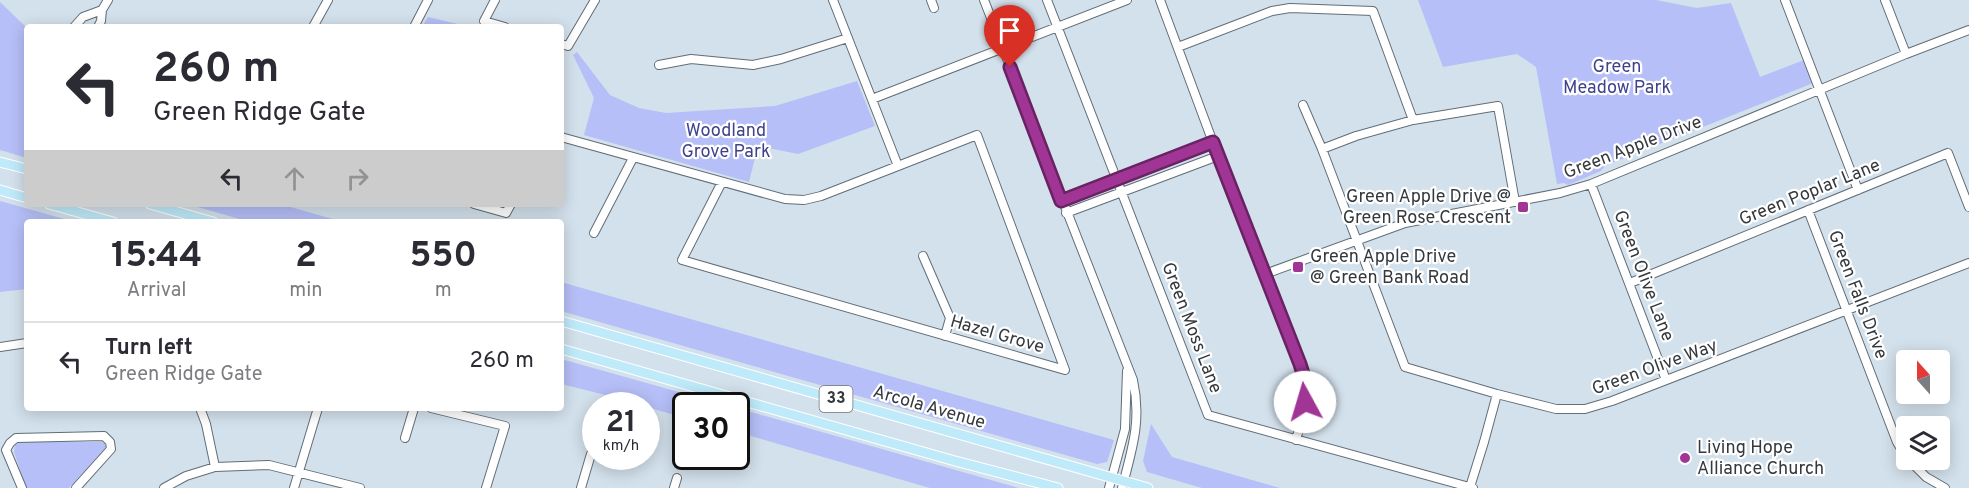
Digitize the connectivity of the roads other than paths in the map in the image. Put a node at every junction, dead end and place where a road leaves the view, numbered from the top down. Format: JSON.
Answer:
{"nodes":[{"id":1,"x":108,"y":0,"type":"edge"},
{"id":2,"x":328,"y":0,"type":"edge"},
{"id":3,"x":428,"y":0,"type":"edge"},
{"id":4,"x":495,"y":0,"type":"edge"},
{"id":5,"x":595,"y":0,"type":"edge"},
{"id":6,"x":833,"y":0,"type":"edge"},
{"id":7,"x":984,"y":0,"type":"edge"},
{"id":8,"x":1047,"y":0,"type":"edge"},
{"id":9,"x":1127,"y":0,"type":"edge"},
{"id":10,"x":1160,"y":0,"type":"edge"},
{"id":11,"x":1785,"y":0,"type":"edge"},
{"id":12,"x":1885,"y":0,"type":"edge"},
{"id":13,"x":102,"y":10,"type":"junction"},
{"id":14,"x":77,"y":24,"type":"edge"},
{"id":15,"x":100,"y":24,"type":"edge"},
{"id":16,"x":315,"y":24,"type":"edge"},
{"id":17,"x":416,"y":24,"type":"edge"},
{"id":18,"x":494,"y":24,"type":"edge"},
{"id":19,"x":1058,"y":27,"type":"junction"},
{"id":20,"x":1969,"y":30,"type":"edge"},
{"id":21,"x":848,"y":38,"type":"junction"},
{"id":22,"x":564,"y":45,"type":"edge"},
{"id":23,"x":1178,"y":47,"type":"junction"},
{"id":24,"x":1003,"y":48,"type":"junction"},
{"id":25,"x":1906,"y":54,"type":"junction"},
{"id":26,"x":659,"y":64,"type":"dead end"},
{"id":27,"x":1820,"y":90,"type":"junction"},
{"id":28,"x":872,"y":99,"type":"junction"},
{"id":29,"x":1303,"y":105,"type":"dead end"},
{"id":30,"x":1413,"y":120,"type":"junction"},
{"id":31,"x":564,"y":138,"type":"edge"},
{"id":32,"x":1213,"y":142,"type":"junction"},
{"id":33,"x":1322,"y":149,"type":"junction"},
{"id":34,"x":1218,"y":156,"type":"junction"},
{"id":35,"x":633,"y":158,"type":"junction"},
{"id":36,"x":0,"y":162,"type":"edge"},
{"id":37,"x":898,"y":166,"type":"junction"},
{"id":38,"x":24,"y":168,"type":"edge"},
{"id":39,"x":1117,"y":179,"type":"junction"},
{"id":40,"x":722,"y":182,"type":"junction"},
{"id":41,"x":1591,"y":184,"type":"junction"},
{"id":42,"x":0,"y":190,"type":"edge"},
{"id":43,"x":1858,"y":190,"type":"junction"},
{"id":44,"x":1122,"y":193,"type":"junction"},
{"id":45,"x":24,"y":197,"type":"edge"},
{"id":46,"x":1061,"y":201,"type":"junction"},
{"id":47,"x":1515,"y":202,"type":"junction"},
{"id":48,"x":60,"y":207,"type":"edge"},
{"id":49,"x":160,"y":207,"type":"edge"},
{"id":50,"x":485,"y":207,"type":"edge"},
{"id":51,"x":509,"y":207,"type":"edge"},
{"id":52,"x":1969,"y":207,"type":"edge"},
{"id":53,"x":1808,"y":210,"type":"junction"},
{"id":54,"x":1066,"y":213,"type":"junction"},
{"id":55,"x":102,"y":219,"type":"edge"},
{"id":56,"x":202,"y":219,"type":"edge"},
{"id":57,"x":594,"y":233,"type":"dead end"},
{"id":58,"x":1356,"y":241,"type":"junction"},
{"id":59,"x":923,"y":256,"type":"dead end"},
{"id":60,"x":1969,"y":263,"type":"edge"},
{"id":61,"x":1265,"y":274,"type":"junction"},
{"id":62,"x":1630,"y":284,"type":"junction"},
{"id":63,"x":1847,"y":311,"type":"junction"},
{"id":64,"x":564,"y":322,"type":"edge"},
{"id":65,"x":945,"y":336,"type":"junction"},
{"id":66,"x":24,"y":343,"type":"edge"},
{"id":67,"x":0,"y":347,"type":"edge"},
{"id":68,"x":564,"y":350,"type":"edge"},
{"id":69,"x":1127,"y":366,"type":"junction"},
{"id":70,"x":1666,"y":380,"type":"junction"},
{"id":71,"x":1497,"y":394,"type":"junction"},
{"id":72,"x":201,"y":411,"type":"edge"},
{"id":73,"x":317,"y":411,"type":"edge"},
{"id":74,"x":413,"y":411,"type":"edge"},
{"id":75,"x":443,"y":411,"type":"edge"},
{"id":76,"x":405,"y":438,"type":"dead end"},
{"id":77,"x":1896,"y":439,"type":"edge"},
{"id":78,"x":1296,"y":440,"type":"junction"},
{"id":79,"x":215,"y":467,"type":"junction"},
{"id":80,"x":586,"y":470,"type":"edge"},
{"id":81,"x":1919,"y":470,"type":"edge"},
{"id":82,"x":300,"y":471,"type":"junction"},
{"id":83,"x":1112,"y":477,"type":"junction"},
{"id":84,"x":676,"y":478,"type":"dead end"},
{"id":85,"x":1123,"y":484,"type":"edge"},
{"id":86,"x":21,"y":488,"type":"edge"},
{"id":87,"x":76,"y":488,"type":"edge"},
{"id":88,"x":164,"y":488,"type":"edge"},
{"id":89,"x":294,"y":488,"type":"edge"},
{"id":90,"x":360,"y":488,"type":"edge"},
{"id":91,"x":486,"y":488,"type":"edge"},
{"id":92,"x":581,"y":488,"type":"edge"},
{"id":93,"x":674,"y":488,"type":"edge"},
{"id":94,"x":1058,"y":488,"type":"edge"},
{"id":95,"x":1109,"y":488,"type":"edge"},
{"id":96,"x":1148,"y":488,"type":"edge"},
{"id":97,"x":1471,"y":488,"type":"edge"},
{"id":98,"x":1945,"y":488,"type":"edge"}],
"edges":[{"from":1,"to":13,"type":"street"},
{"from":2,"to":16,"type":"street"},
{"from":3,"to":17,"type":"street"},
{"from":4,"to":18,"type":"street"},
{"from":5,"to":22,"type":"street"},
{"from":6,"to":21,"type":"street"},
{"from":7,"to":24,"type":"street"},
{"from":8,"to":19,"type":"street","name":"Green Moss Lane"},
{"from":9,"to":19,"type":"street"},
{"from":10,"to":23,"type":"street"},
{"from":11,"to":27,"type":"street"},
{"from":12,"to":25,"type":"street"},
{"from":13,"to":14,"type":"street"},
{"from":13,"to":15,"type":"street"},
{"from":19,"to":24,"type":"street"},
{"from":19,"to":39,"type":"street","name":"Green Moss Lane"},
{"from":20,"to":25,"type":"street","name":"Green Apple Drive"},
{"from":21,"to":26,"type":"street"},
{"from":21,"to":28,"type":"street"},
{"from":23,"to":30,"type":"street"},
{"from":23,"to":32,"type":"street"},
{"from":24,"to":28,"type":"street"},
{"from":24,"to":46,"type":"street"},
{"from":25,"to":27,"type":"street","name":"Green Apple Drive"},
{"from":27,"to":41,"type":"street","name":"Green Apple Drive"},
{"from":27,"to":43,"type":"street"},
{"from":28,"to":37,"type":"street"},
{"from":29,"to":33,"type":"street"},
{"from":30,"to":33,"type":"street"},
{"from":30,"to":47,"type":"street"},
{"from":31,"to":35,"type":"street"},
{"from":32,"to":34,"type":"street"},
{"from":32,"to":39,"type":"street"},
{"from":33,"to":58,"type":"street"},
{"from":34,"to":44,"type":"street"},
{"from":34,"to":61,"type":"street"},
{"from":35,"to":40,"type":"street"},
{"from":35,"to":57,"type":"street"},
{"from":36,"to":38,"type":"main road"},
{"from":37,"to":40,"type":"street"},
{"from":37,"to":65,"type":"street","name":"Hazel Grove"},
{"from":39,"to":44,"type":"street","name":"Green Moss Lane"},
{"from":39,"to":46,"type":"street"},
{"from":40,"to":65,"type":"street","name":"Hazel Grove"},
{"from":41,"to":47,"type":"street","name":"Green Apple Drive"},
{"from":41,"to":62,"type":"street","name":"Green Olive Lane"},
{"from":42,"to":45,"type":"main road"},
{"from":43,"to":52,"type":"street","name":"Green Poplar Lane"},
{"from":43,"to":53,"type":"street","name":"Green Poplar Lane"},
{"from":44,"to":54,"type":"street"},
{"from":44,"to":78,"type":"street","name":"Green Moss Lane"},
{"from":46,"to":54,"type":"street"},
{"from":47,"to":58,"type":"street","name":"Green Apple Drive"},
{"from":48,"to":55,"type":"main road"},
{"from":49,"to":56,"type":"main road"},
{"from":50,"to":51,"type":"street"},
{"from":53,"to":62,"type":"street","name":"Green Poplar Lane"},
{"from":53,"to":63,"type":"street","name":"Green Falls Drive"},
{"from":54,"to":69,"type":"street"},
{"from":58,"to":61,"type":"street","name":"Green Apple Drive"},
{"from":58,"to":71,"type":"street","name":"Green Olive Way"},
{"from":59,"to":65,"type":"street"},
{"from":60,"to":63,"type":"street","name":"Green Olive Way"},
{"from":61,"to":78,"type":"street"},
{"from":62,"to":70,"type":"street","name":"Green Olive Lane"},
{"from":63,"to":70,"type":"street","name":"Green Olive Way"},
{"from":63,"to":77,"type":"street","name":"Green Falls Drive"},
{"from":64,"to":83,"type":"main road","name":"Arcola Avenue","number":"33"},
{"from":66,"to":67,"type":"street"},
{"from":68,"to":94,"type":"main road","number":"33"},
{"from":69,"to":83,"type":"street"},
{"from":69,"to":85,"type":"street"},
{"from":70,"to":71,"type":"street","name":"Green Olive Way"},
{"from":71,"to":97,"type":"street"},
{"from":72,"to":79,"type":"street"},
{"from":73,"to":82,"type":"street"},
{"from":74,"to":76,"type":"street"},
{"from":75,"to":91,"type":"street"},
{"from":78,"to":97,"type":"street","name":"Green Moss Lane"},
{"from":79,"to":82,"type":"street"},
{"from":79,"to":88,"type":"street"},
{"from":80,"to":92,"type":"street"},
{"from":81,"to":98,"type":"street","name":"Green Falls Drive"},
{"from":82,"to":89,"type":"street"},
{"from":82,"to":90,"type":"street"},
{"from":83,"to":85,"type":"main road","name":"Arcola Avenue","number":"33"},
{"from":83,"to":95,"type":"street"},
{"from":84,"to":93,"type":"street"},
{"from":85,"to":96,"type":"main road","name":"Arcola Avenue","number":"33"},
{"from":86,"to":87,"type":"street"}]}
